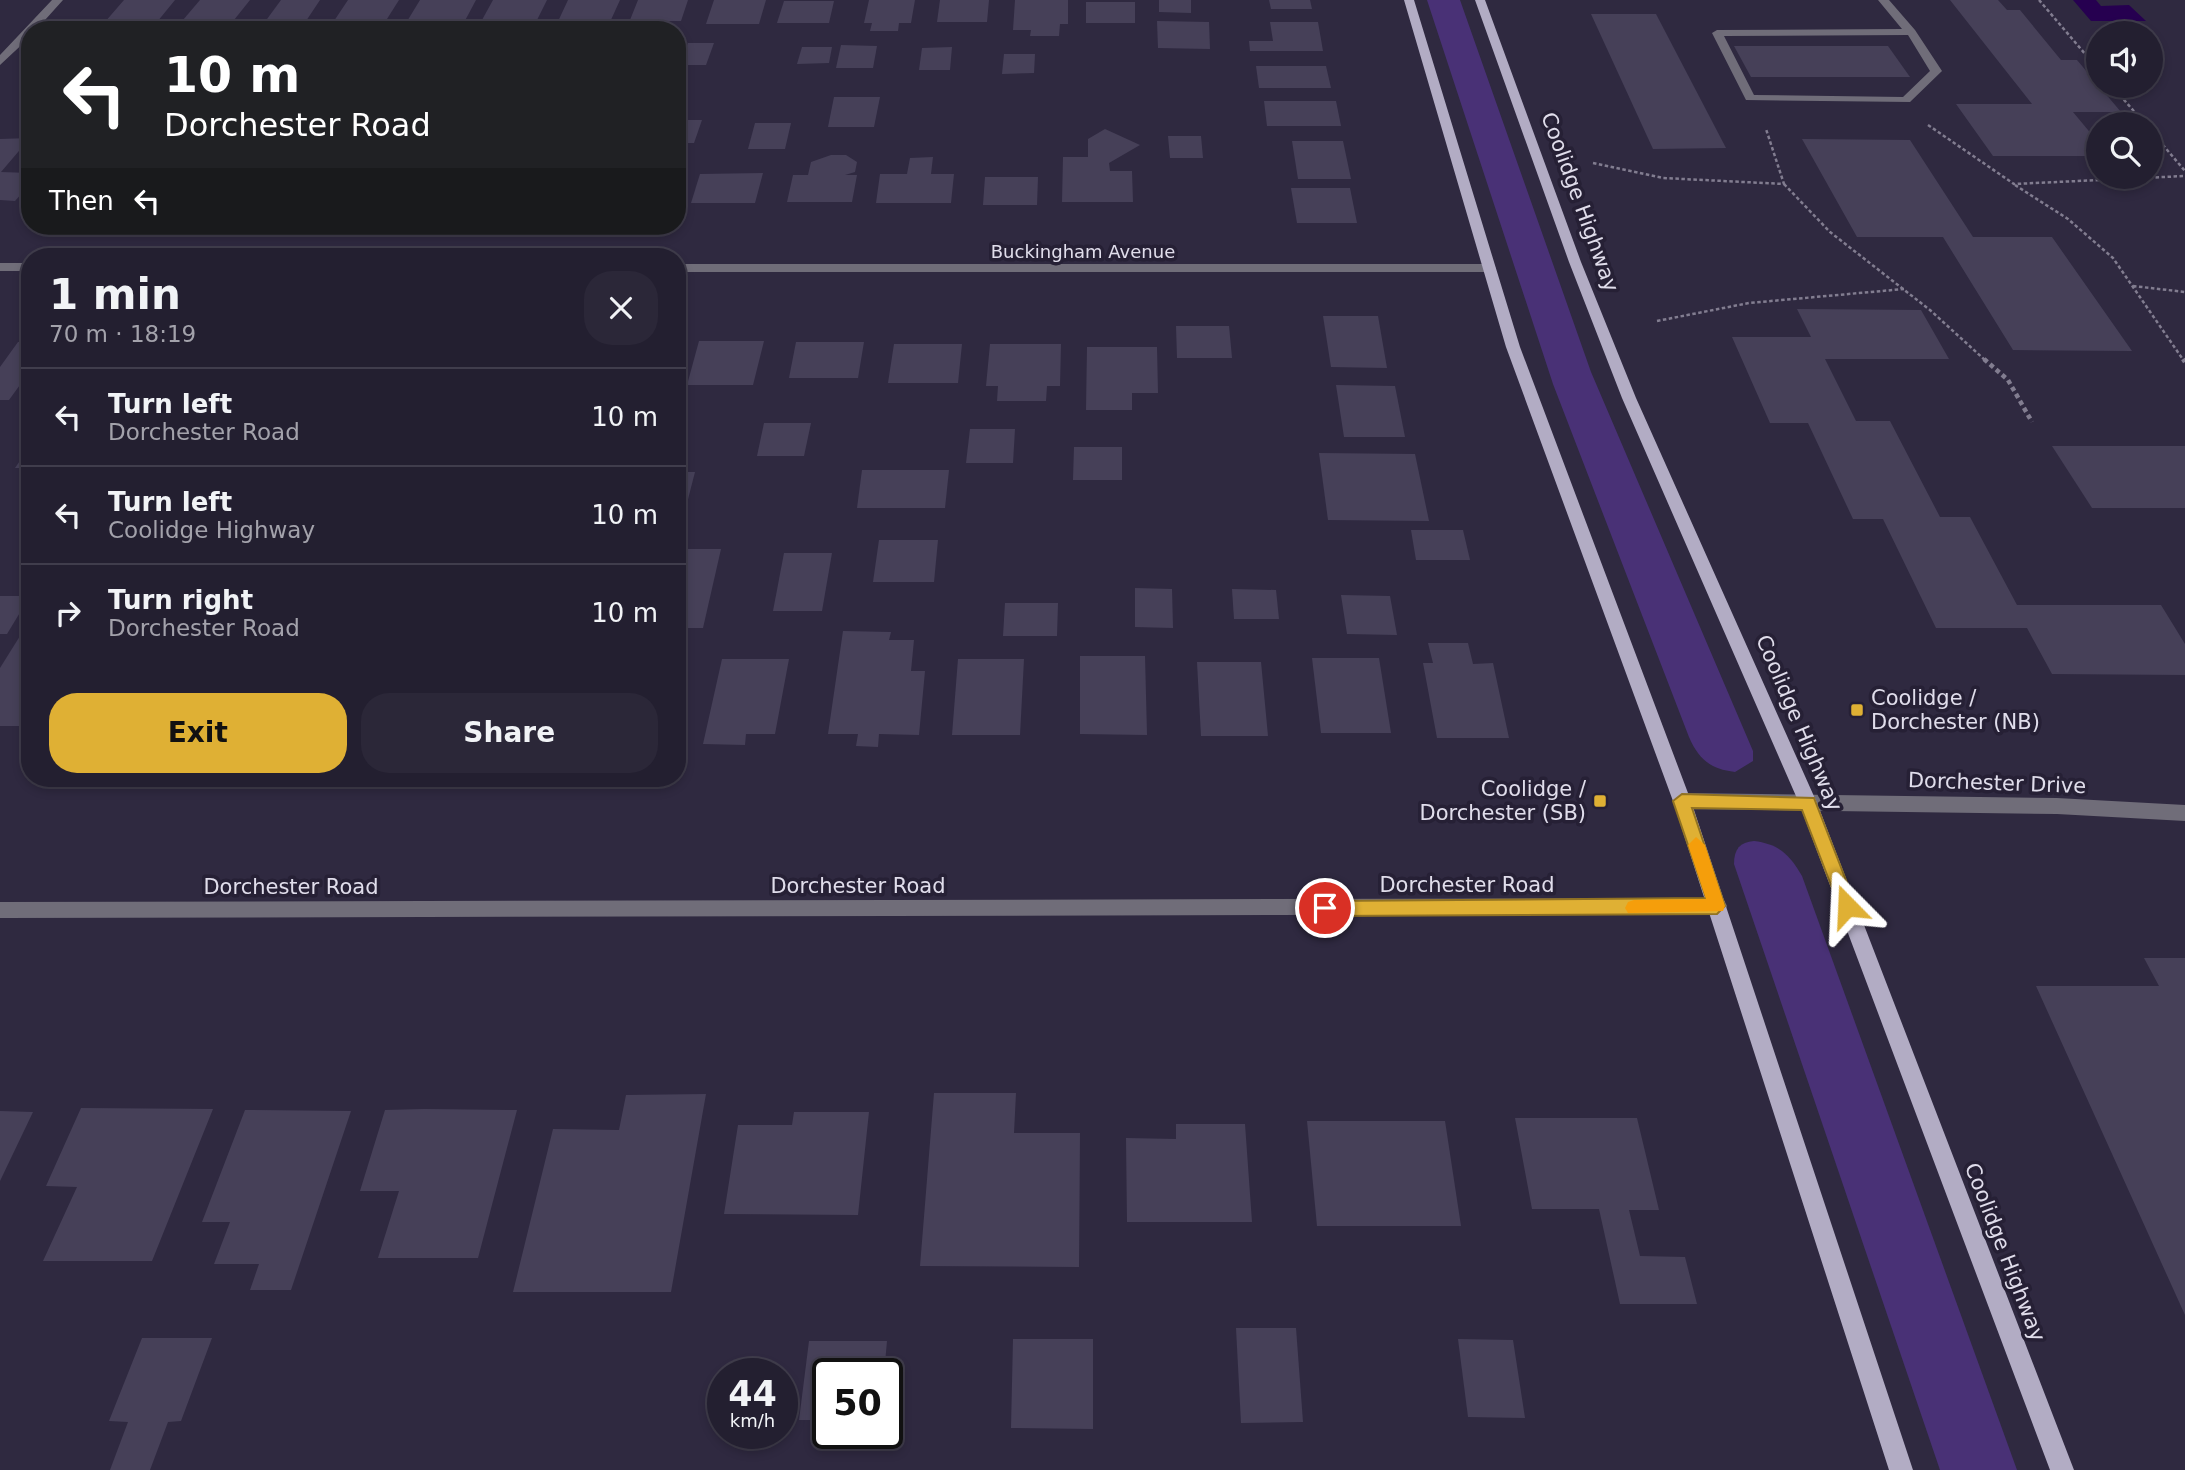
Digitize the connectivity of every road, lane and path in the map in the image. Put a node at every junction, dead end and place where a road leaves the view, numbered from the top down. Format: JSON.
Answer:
{"nodes":[{"id":1,"x":58,"y":0,"type":"edge"},
{"id":2,"x":1409,"y":0,"type":"edge"},
{"id":3,"x":1480,"y":0,"type":"edge"},
{"id":4,"x":1884,"y":0,"type":"edge"},
{"id":5,"x":2039,"y":0,"type":"edge"},
{"id":6,"x":38,"y":21,"type":"edge"},
{"id":7,"x":1910,"y":32,"type":"junction"},
{"id":8,"x":21,"y":40,"type":"edge"},
{"id":9,"x":2086,"y":55,"type":"edge"},
{"id":10,"x":0,"y":62,"type":"edge"},
{"id":11,"x":2122,"y":98,"type":"edge"},
{"id":12,"x":2135,"y":112,"type":"edge"},
{"id":13,"x":1763,"y":119,"type":"dead end"},
{"id":14,"x":1921,"y":120,"type":"dead end"},
{"id":15,"x":2163,"y":146,"type":"edge"},
{"id":16,"x":1593,"y":163,"type":"dead end"},
{"id":17,"x":2185,"y":174,"type":"edge"},
{"id":18,"x":1784,"y":184,"type":"junction"},
{"id":19,"x":2014,"y":184,"type":"junction"},
{"id":20,"x":0,"y":267,"type":"edge"},
{"id":21,"x":21,"y":267,"type":"edge"},
{"id":22,"x":686,"y":268,"type":"edge"},
{"id":23,"x":1489,"y":268,"type":"junction"},
{"id":24,"x":2132,"y":286,"type":"junction"},
{"id":25,"x":1904,"y":289,"type":"junction"},
{"id":26,"x":2185,"y":292,"type":"edge"},
{"id":27,"x":1657,"y":321,"type":"dead end"},
{"id":28,"x":2185,"y":362,"type":"edge"},
{"id":29,"x":2032,"y":422,"type":"dead end"},
{"id":30,"x":1682,"y":801,"type":"junction"},
{"id":31,"x":1808,"y":803,"type":"junction"},
{"id":32,"x":2185,"y":813,"type":"edge"},
{"id":33,"x":1717,"y":906,"type":"junction"},
{"id":34,"x":0,"y":910,"type":"edge"},
{"id":35,"x":1901,"y":1470,"type":"edge"},
{"id":36,"x":2062,"y":1470,"type":"edge"}],
"edges":[{"from":1,"to":6,"type":"street"},
{"from":2,"to":23,"type":"main road"},
{"from":3,"to":31,"type":"main road","name":"Coolidge Highway"},
{"from":4,"to":7,"type":"street"},
{"from":5,"to":9,"type":"path"},
{"from":7,"to":7,"type":"street"},
{"from":8,"to":10,"type":"street"},
{"from":11,"to":12,"type":"path"},
{"from":13,"to":18,"type":"path"},
{"from":14,"to":19,"type":"path"},
{"from":15,"to":17,"type":"path"},
{"from":16,"to":18,"type":"path"},
{"from":17,"to":19,"type":"path"},
{"from":18,"to":25,"type":"path"},
{"from":19,"to":24,"type":"path"},
{"from":20,"to":21,"type":"street"},
{"from":22,"to":23,"type":"street","name":"Buckingham Avenue"},
{"from":23,"to":30,"type":"main road"},
{"from":24,"to":26,"type":"path"},
{"from":24,"to":28,"type":"path"},
{"from":25,"to":27,"type":"path"},
{"from":25,"to":29,"type":"path"},
{"from":30,"to":31,"type":"street"},
{"from":30,"to":33,"type":"main road"},
{"from":31,"to":32,"type":"street","name":"Dorchester Drive"},
{"from":31,"to":36,"type":"main road","name":"Coolidge Highway"},
{"from":33,"to":34,"type":"street","name":"Dorchester Road"},
{"from":33,"to":35,"type":"main road"}]}
